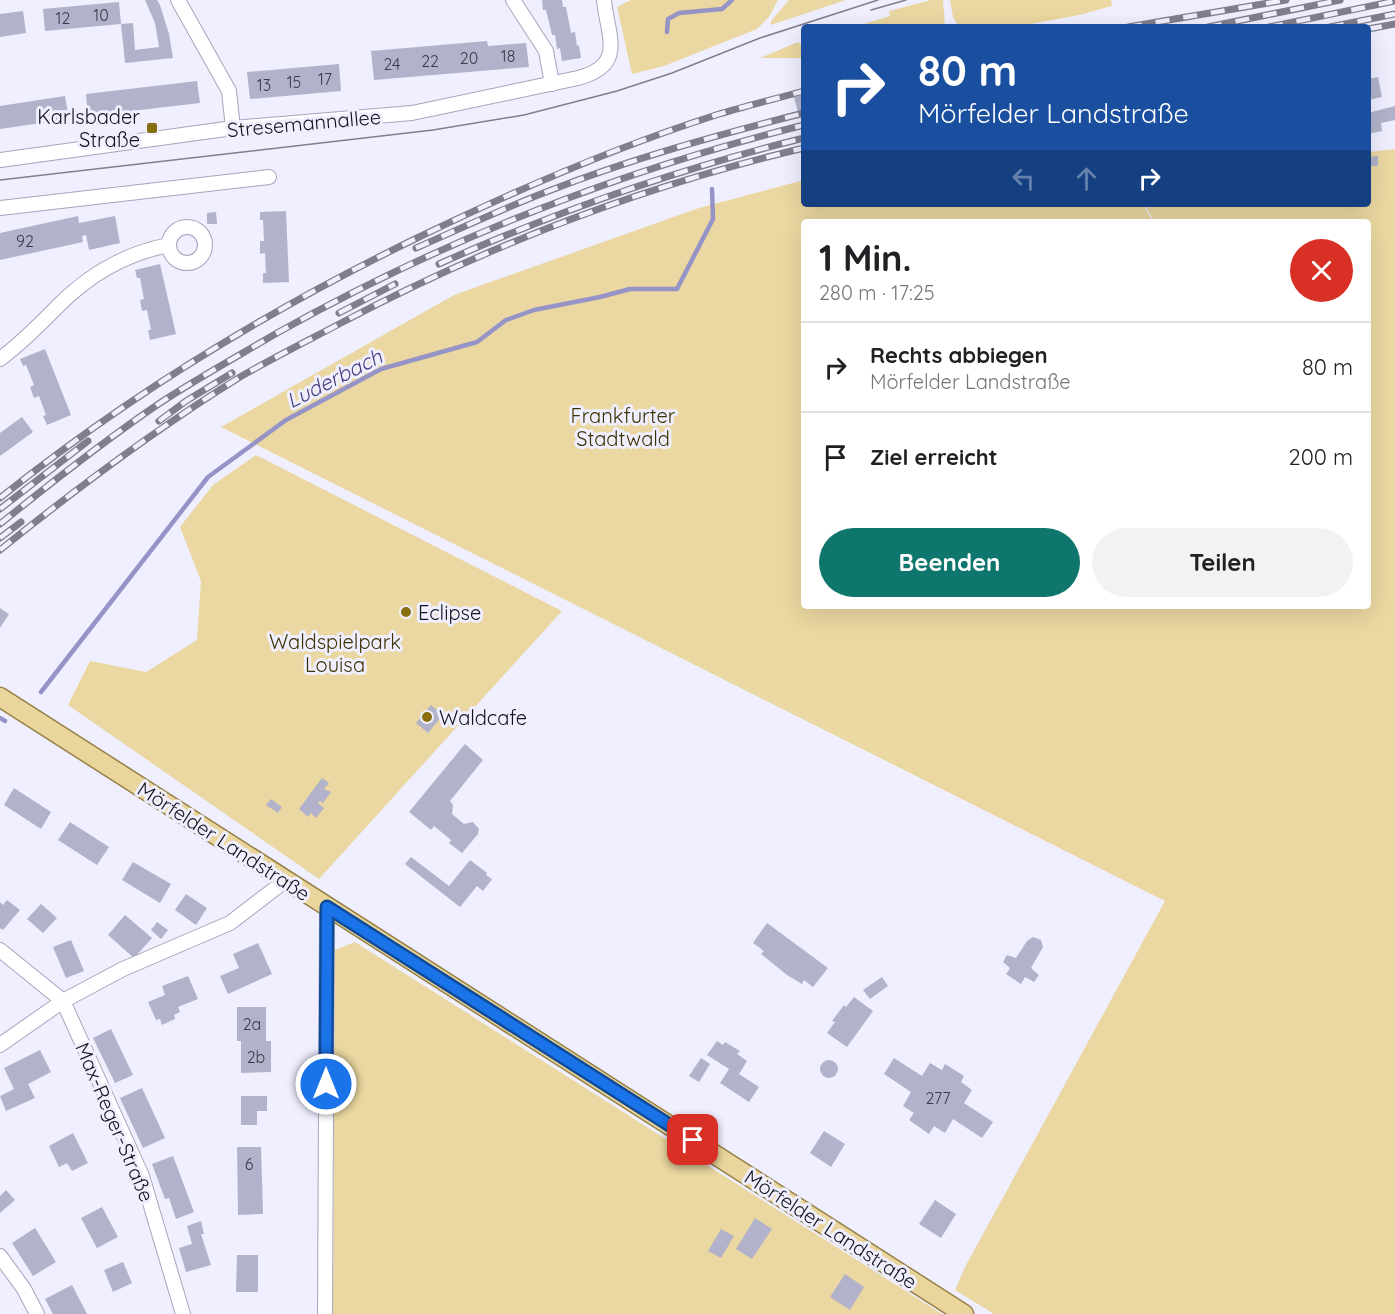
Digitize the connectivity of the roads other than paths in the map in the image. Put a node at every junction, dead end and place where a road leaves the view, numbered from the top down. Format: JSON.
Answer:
{"nodes":[{"id":1,"x":178,"y":0,"type":"edge"},
{"id":2,"x":513,"y":0,"type":"edge"},
{"id":3,"x":604,"y":0,"type":"edge"},
{"id":4,"x":552,"y":84,"type":"junction"},
{"id":5,"x":233,"y":129,"type":"junction"},
{"id":6,"x":0,"y":160,"type":"edge"},
{"id":7,"x":269,"y":177,"type":"dead end"},
{"id":8,"x":0,"y":208,"type":"edge"},
{"id":9,"x":169,"y":245,"type":"dead end"},
{"id":10,"x":2,"y":353,"type":"edge"},
{"id":11,"x":0,"y":697,"type":"edge"},
{"id":12,"x":285,"y":880,"type":"junction"},
{"id":13,"x":327,"y":907,"type":"junction"},
{"id":14,"x":0,"y":950,"type":"edge"},
{"id":15,"x":63,"y":1001,"type":"junction"},
{"id":16,"x":0,"y":1045,"type":"edge"},
{"id":17,"x":0,"y":1256,"type":"edge"},
{"id":18,"x":37,"y":1314,"type":"edge"},
{"id":19,"x":183,"y":1314,"type":"edge"},
{"id":20,"x":325,"y":1314,"type":"edge"},
{"id":21,"x":964,"y":1314,"type":"edge"}],
"edges":[{"from":1,"to":5,"type":"street"},
{"from":2,"to":4,"type":"street"},
{"from":3,"to":4,"type":"street","name":"Stresemannallee"},
{"from":4,"to":5,"type":"street","name":"Stresemannallee"},
{"from":5,"to":6,"type":"street","name":"Stresemannallee"},
{"from":7,"to":8,"type":"street"},
{"from":9,"to":10,"type":"street"},
{"from":11,"to":12,"type":"main road","name":"Mörfelder Landstraße"},
{"from":12,"to":13,"type":"main road","name":"Mörfelder Landstraße"},
{"from":12,"to":15,"type":"street"},
{"from":13,"to":20,"type":"street"},
{"from":13,"to":21,"type":"main road","name":"Mörfelder Landstraße"},
{"from":14,"to":15,"type":"street","name":"Max-Reger-Straße"},
{"from":15,"to":16,"type":"street"},
{"from":15,"to":19,"type":"street","name":"Max-Reger-Straße"},
{"from":17,"to":18,"type":"street"}]}
